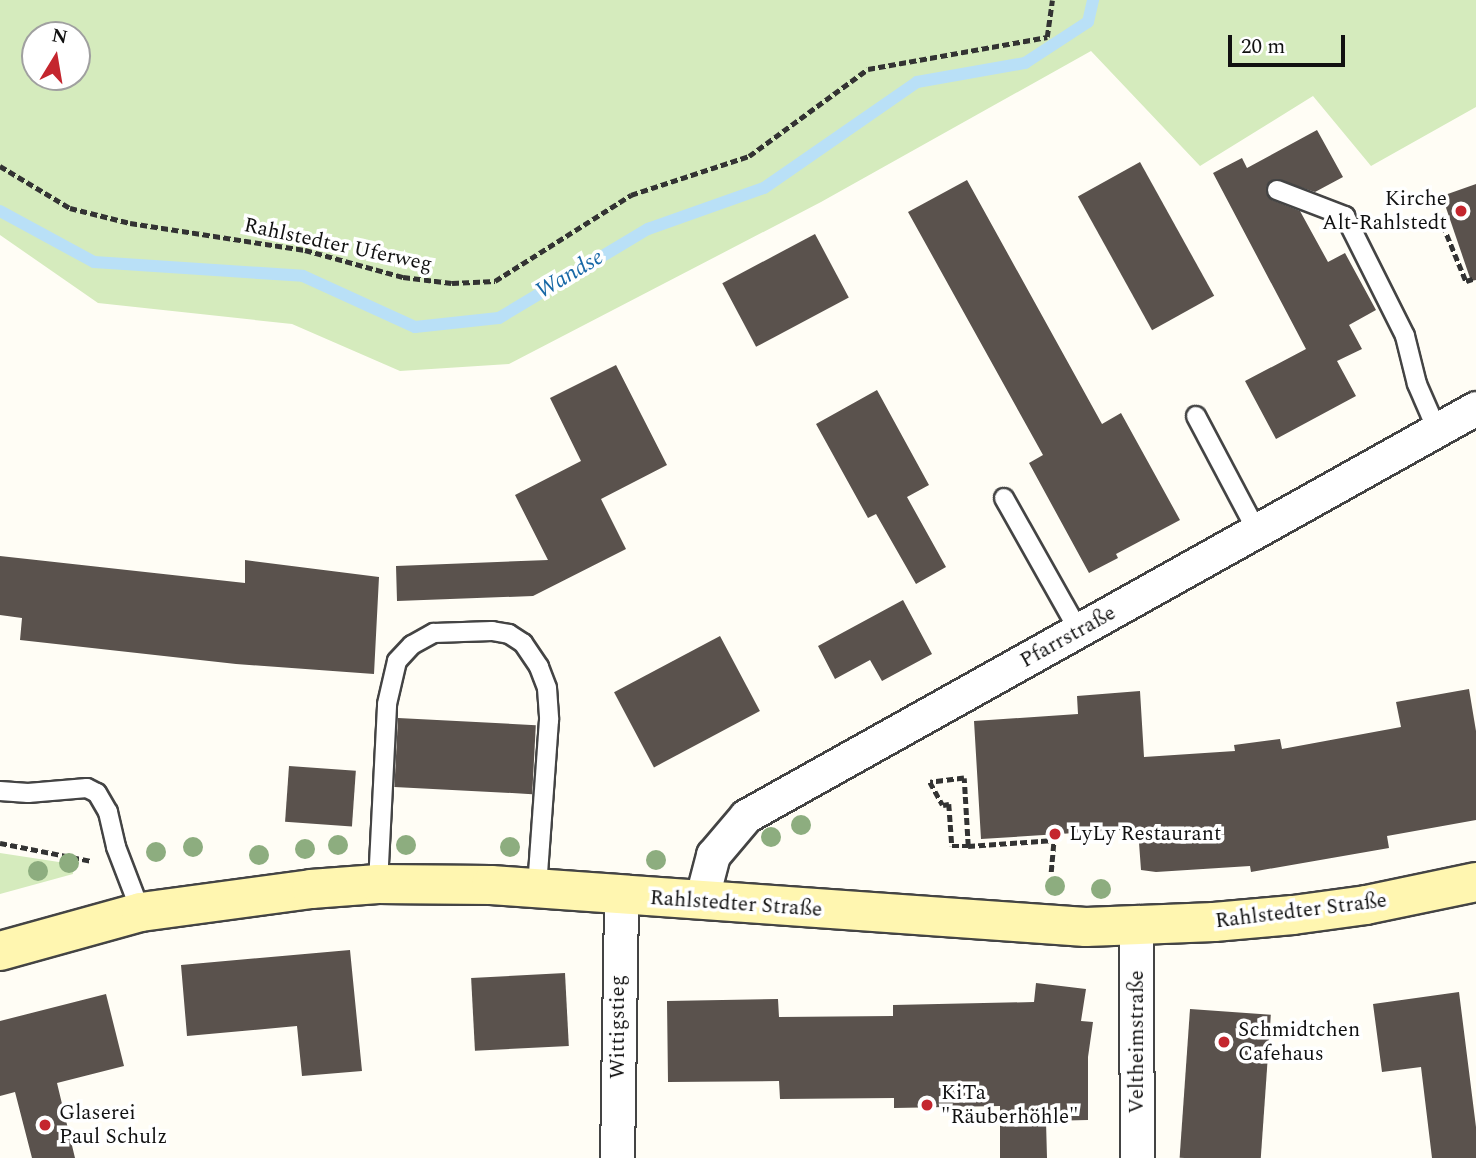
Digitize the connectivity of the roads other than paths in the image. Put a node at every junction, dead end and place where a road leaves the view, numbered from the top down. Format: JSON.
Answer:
{"nodes":[{"id":1,"x":1277,"y":190,"type":"dead end"},
{"id":2,"x":1476,"y":408,"type":"edge"},
{"id":3,"x":1196,"y":416,"type":"dead end"},
{"id":4,"x":1437,"y":430,"type":"junction"},
{"id":5,"x":1004,"y":498,"type":"dead end"},
{"id":6,"x":1257,"y":531,"type":"junction"},
{"id":7,"x":1079,"y":631,"type":"junction"},
{"id":8,"x":0,"y":791,"type":"edge"},
{"id":9,"x":1476,"y":882,"type":"edge"},
{"id":10,"x":378,"y":884,"type":"junction"},
{"id":11,"x":537,"y":889,"type":"junction"},
{"id":12,"x":621,"y":895,"type":"junction"},
{"id":13,"x":701,"y":901,"type":"junction"},
{"id":14,"x":141,"y":912,"type":"junction"},
{"id":15,"x":1136,"y":926,"type":"junction"},
{"id":16,"x":0,"y":951,"type":"edge"},
{"id":17,"x":617,"y":1158,"type":"edge"},
{"id":18,"x":1138,"y":1158,"type":"edge"}],
"edges":[{"from":1,"to":4,"type":"lane"},
{"from":2,"to":4,"type":"street","name":"Pfarrstraße"},
{"from":3,"to":6,"type":"lane"},
{"from":4,"to":6,"type":"street","name":"Pfarrstraße"},
{"from":5,"to":7,"type":"lane"},
{"from":6,"to":7,"type":"street","name":"Pfarrstraße"},
{"from":7,"to":13,"type":"street","name":"Pfarrstraße"},
{"from":8,"to":14,"type":"lane"},
{"from":9,"to":15,"type":"main road","name":"Rahlstedter Straße"},
{"from":10,"to":11,"type":"main road","name":"Rahlstedter Straße"},
{"from":10,"to":11,"type":"lane"},
{"from":10,"to":14,"type":"main road","name":"Rahlstedter Straße"},
{"from":11,"to":12,"type":"main road","name":"Rahlstedter Straße"},
{"from":12,"to":13,"type":"main road","name":"Rahlstedter Straße"},
{"from":12,"to":17,"type":"street","name":"Wittigstieg"},
{"from":13,"to":15,"type":"main road","name":"Rahlstedter Straße"},
{"from":14,"to":16,"type":"main road","name":"Rahlstedter Straße"},
{"from":15,"to":18,"type":"street","name":"Veltheimstraße"}]}
